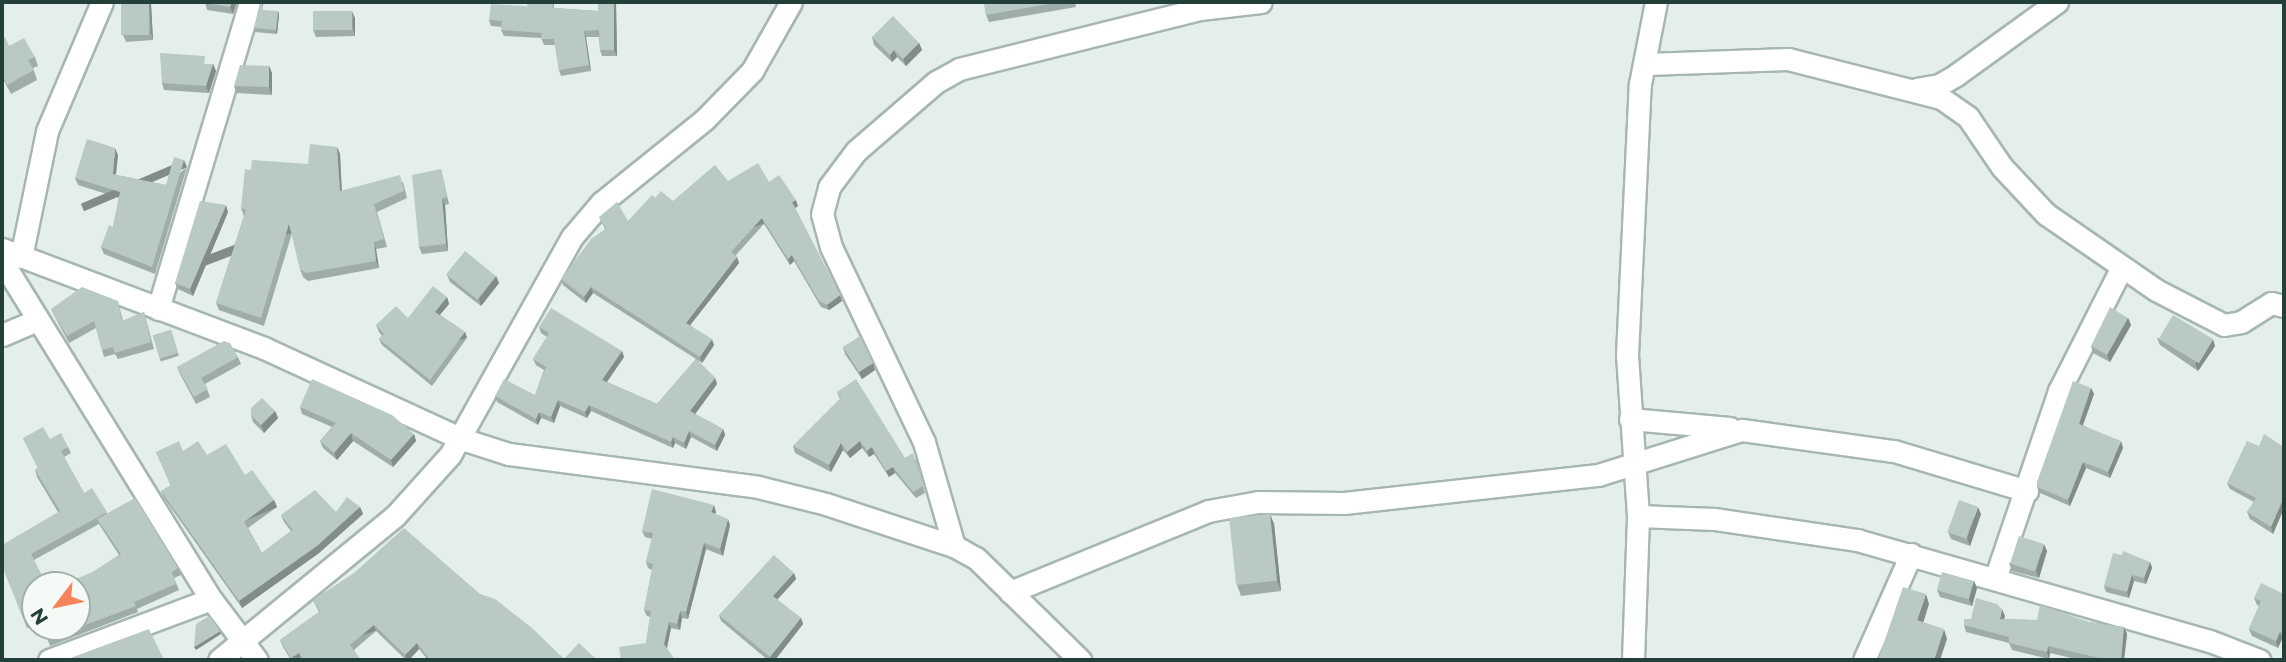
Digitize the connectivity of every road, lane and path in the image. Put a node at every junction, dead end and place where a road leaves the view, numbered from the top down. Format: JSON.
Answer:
{"nodes":[{"id":1,"x":102,"y":2,"type":"edge"},
{"id":2,"x":250,"y":2,"type":"edge"},
{"id":3,"x":791,"y":2,"type":"edge"},
{"id":4,"x":1261,"y":2,"type":"edge"},
{"id":5,"x":1656,"y":2,"type":"edge"},
{"id":6,"x":2057,"y":2,"type":"edge"},
{"id":7,"x":1647,"y":64,"type":"junction"},
{"id":8,"x":1904,"y":89,"type":"junction"},
{"id":9,"x":8,"y":256,"type":"edge"},
{"id":10,"x":2122,"y":269,"type":"junction"},
{"id":11,"x":2284,"y":306,"type":"edge"},
{"id":12,"x":158,"y":309,"type":"junction"},
{"id":13,"x":37,"y":320,"type":"junction"},
{"id":14,"x":2,"y":335,"type":"edge"},
{"id":15,"x":1630,"y":419,"type":"junction"},
{"id":16,"x":1742,"y":430,"type":"junction"},
{"id":17,"x":462,"y":439,"type":"junction"},
{"id":18,"x":1632,"y":466,"type":"junction"},
{"id":19,"x":2026,"y":491,"type":"junction"},
{"id":20,"x":1638,"y":516,"type":"junction"},
{"id":21,"x":954,"y":546,"type":"junction"},
{"id":22,"x":1911,"y":554,"type":"junction"},
{"id":23,"x":1994,"y":579,"type":"junction"},
{"id":24,"x":1010,"y":592,"type":"junction"},
{"id":25,"x":211,"y":599,"type":"junction"},
{"id":26,"x":242,"y":639,"type":"junction"},
{"id":27,"x":49,"y":660,"type":"edge"},
{"id":28,"x":219,"y":660,"type":"edge"},
{"id":29,"x":257,"y":660,"type":"edge"},
{"id":30,"x":1080,"y":660,"type":"edge"},
{"id":31,"x":1633,"y":660,"type":"edge"},
{"id":32,"x":1864,"y":660,"type":"edge"},
{"id":33,"x":2259,"y":660,"type":"edge"}],
"edges":[{"from":1,"to":9,"type":"street"},
{"from":2,"to":12,"type":"street"},
{"from":3,"to":17,"type":"street"},
{"from":4,"to":21,"type":"street"},
{"from":5,"to":7,"type":"street"},
{"from":6,"to":8,"type":"street"},
{"from":7,"to":8,"type":"street"},
{"from":7,"to":15,"type":"street"},
{"from":8,"to":10,"type":"street"},
{"from":9,"to":12,"type":"street"},
{"from":9,"to":13,"type":"street"},
{"from":10,"to":11,"type":"street"},
{"from":10,"to":19,"type":"street"},
{"from":12,"to":17,"type":"street"},
{"from":13,"to":14,"type":"street"},
{"from":13,"to":25,"type":"street"},
{"from":15,"to":16,"type":"street"},
{"from":15,"to":18,"type":"street"},
{"from":16,"to":18,"type":"street"},
{"from":16,"to":19,"type":"street"},
{"from":17,"to":21,"type":"street"},
{"from":17,"to":26,"type":"street"},
{"from":18,"to":20,"type":"street"},
{"from":18,"to":24,"type":"street"},
{"from":19,"to":23,"type":"street"},
{"from":20,"to":22,"type":"street"},
{"from":20,"to":31,"type":"street"},
{"from":21,"to":24,"type":"street"},
{"from":22,"to":23,"type":"street"},
{"from":22,"to":32,"type":"street"},
{"from":23,"to":33,"type":"street"},
{"from":24,"to":30,"type":"street"},
{"from":25,"to":26,"type":"street"},
{"from":25,"to":27,"type":"street"},
{"from":26,"to":28,"type":"street"},
{"from":26,"to":29,"type":"street"}]}
